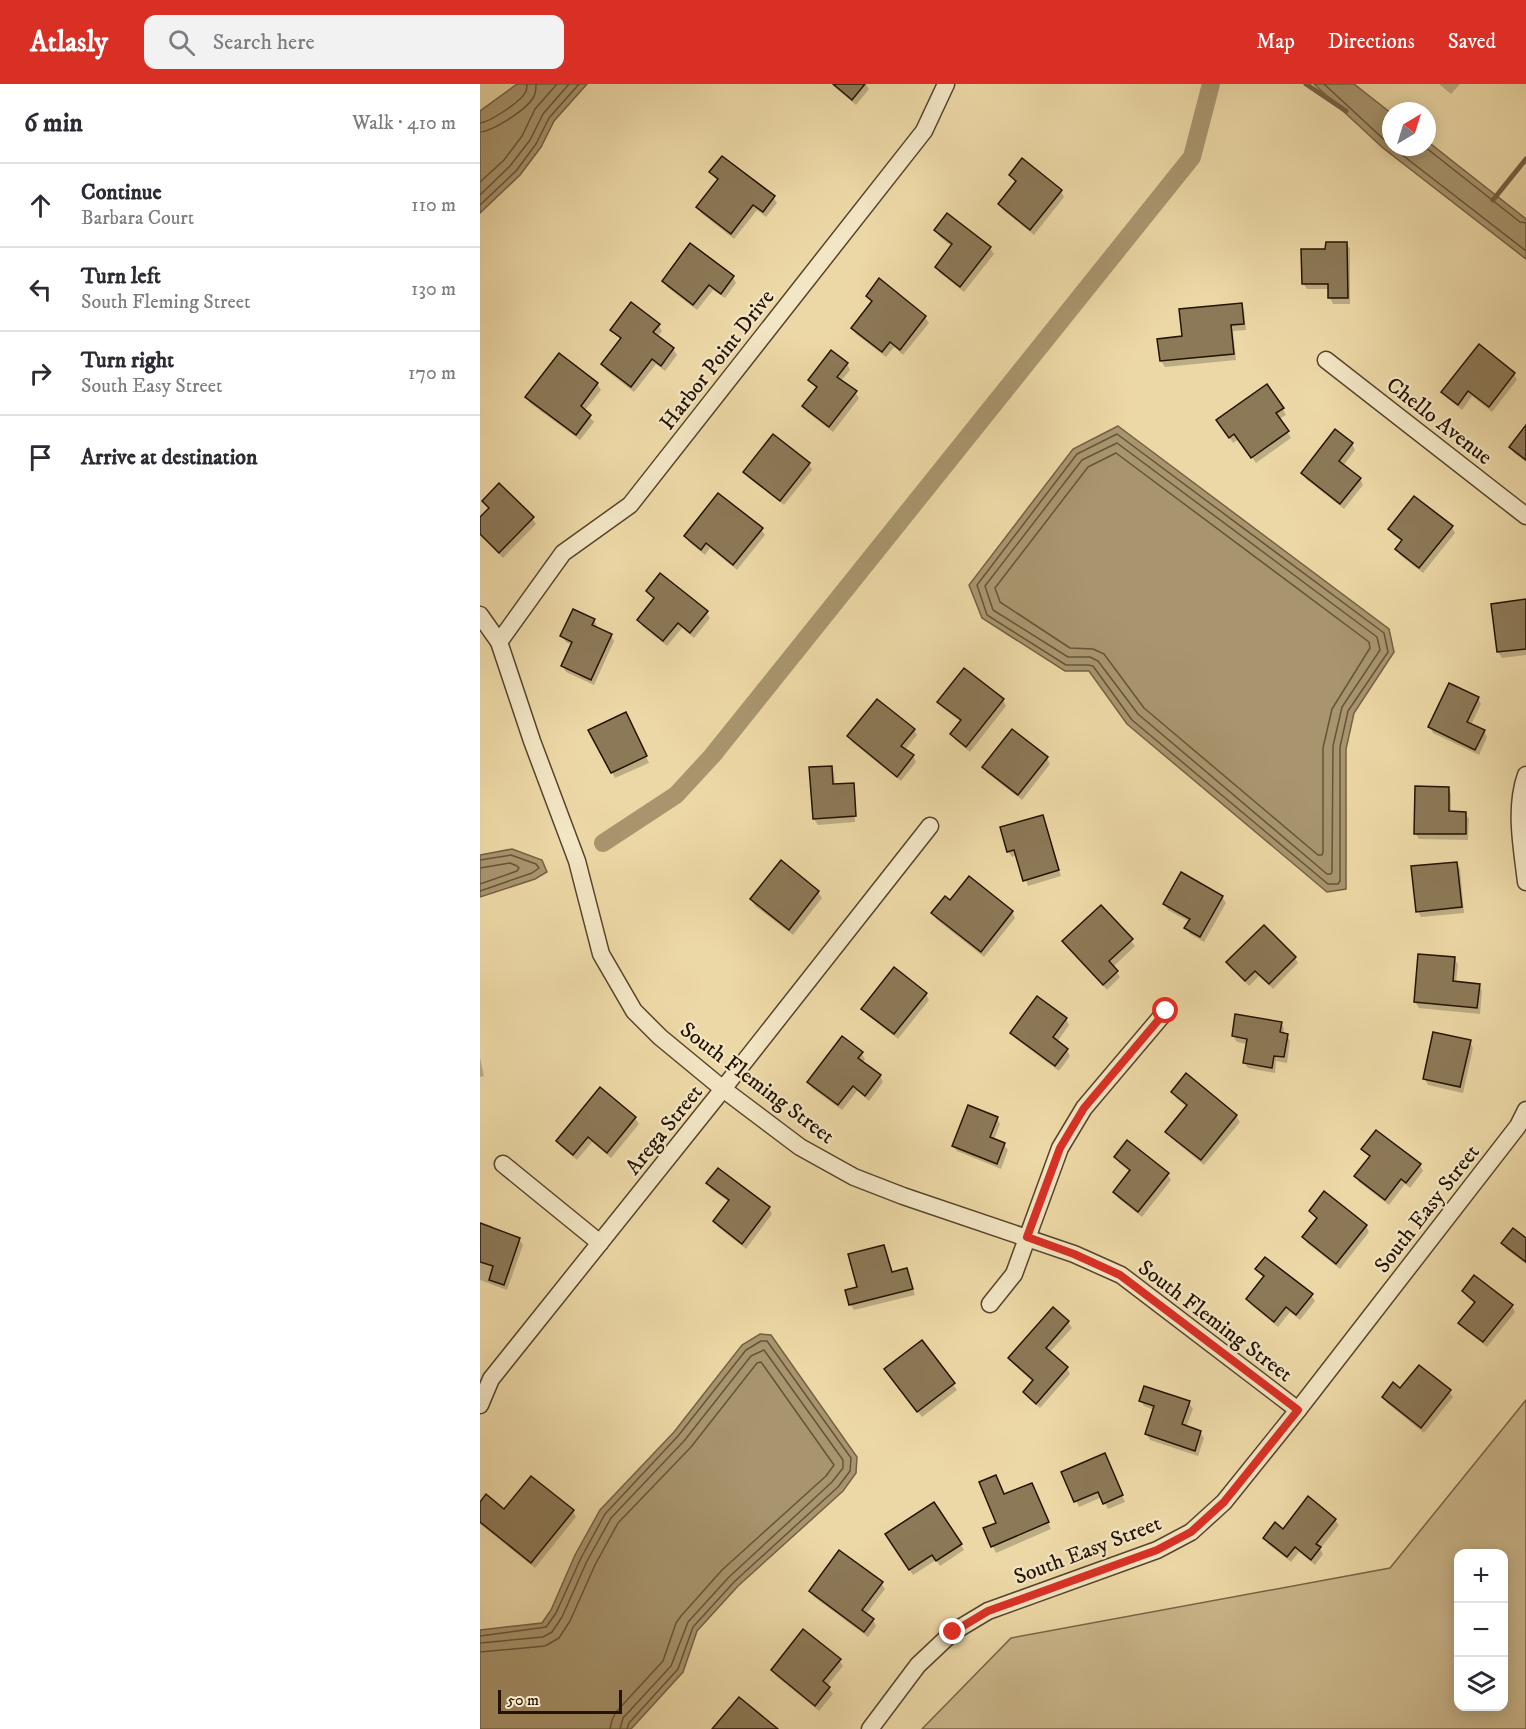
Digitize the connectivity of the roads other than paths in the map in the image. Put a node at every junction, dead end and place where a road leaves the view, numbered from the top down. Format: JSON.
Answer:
{"nodes":[{"id":1,"x":946,"y":84,"type":"edge"},
{"id":2,"x":1326,"y":360,"type":"dead end"},
{"id":3,"x":1526,"y":516,"type":"edge"},
{"id":4,"x":480,"y":615,"type":"edge"},
{"id":5,"x":499,"y":642,"type":"junction"},
{"id":6,"x":1526,"y":775,"type":"edge"},
{"id":7,"x":930,"y":826,"type":"dead end"},
{"id":8,"x":1526,"y":882,"type":"edge"},
{"id":9,"x":1166,"y":1011,"type":"dead end"},
{"id":10,"x":723,"y":1089,"type":"junction"},
{"id":11,"x":1526,"y":1110,"type":"edge"},
{"id":12,"x":503,"y":1164,"type":"dead end"},
{"id":13,"x":1027,"y":1237,"type":"junction"},
{"id":14,"x":600,"y":1244,"type":"junction"},
{"id":15,"x":990,"y":1304,"type":"dead end"},
{"id":16,"x":480,"y":1405,"type":"edge"},
{"id":17,"x":1298,"y":1410,"type":"junction"},
{"id":18,"x":870,"y":1729,"type":"edge"}],
"edges":[{"from":1,"to":5,"type":"street","name":"Harbor Point Drive"},
{"from":2,"to":3,"type":"street","name":"Chello Avenue"},
{"from":4,"to":5,"type":"street","name":"South Fleming Street"},
{"from":5,"to":10,"type":"street","name":"South Fleming Street"},
{"from":6,"to":8,"type":"street"},
{"from":7,"to":10,"type":"street","name":"Arega Street"},
{"from":9,"to":13,"type":"street"},
{"from":10,"to":13,"type":"street","name":"South Fleming Street"},
{"from":10,"to":14,"type":"street","name":"Arega Street"},
{"from":11,"to":17,"type":"street","name":"South Easy Street"},
{"from":12,"to":14,"type":"street"},
{"from":13,"to":15,"type":"street"},
{"from":13,"to":17,"type":"street","name":"South Fleming Street"},
{"from":14,"to":16,"type":"street","name":"Arega Street"},
{"from":17,"to":18,"type":"street","name":"South Easy Street"}]}
